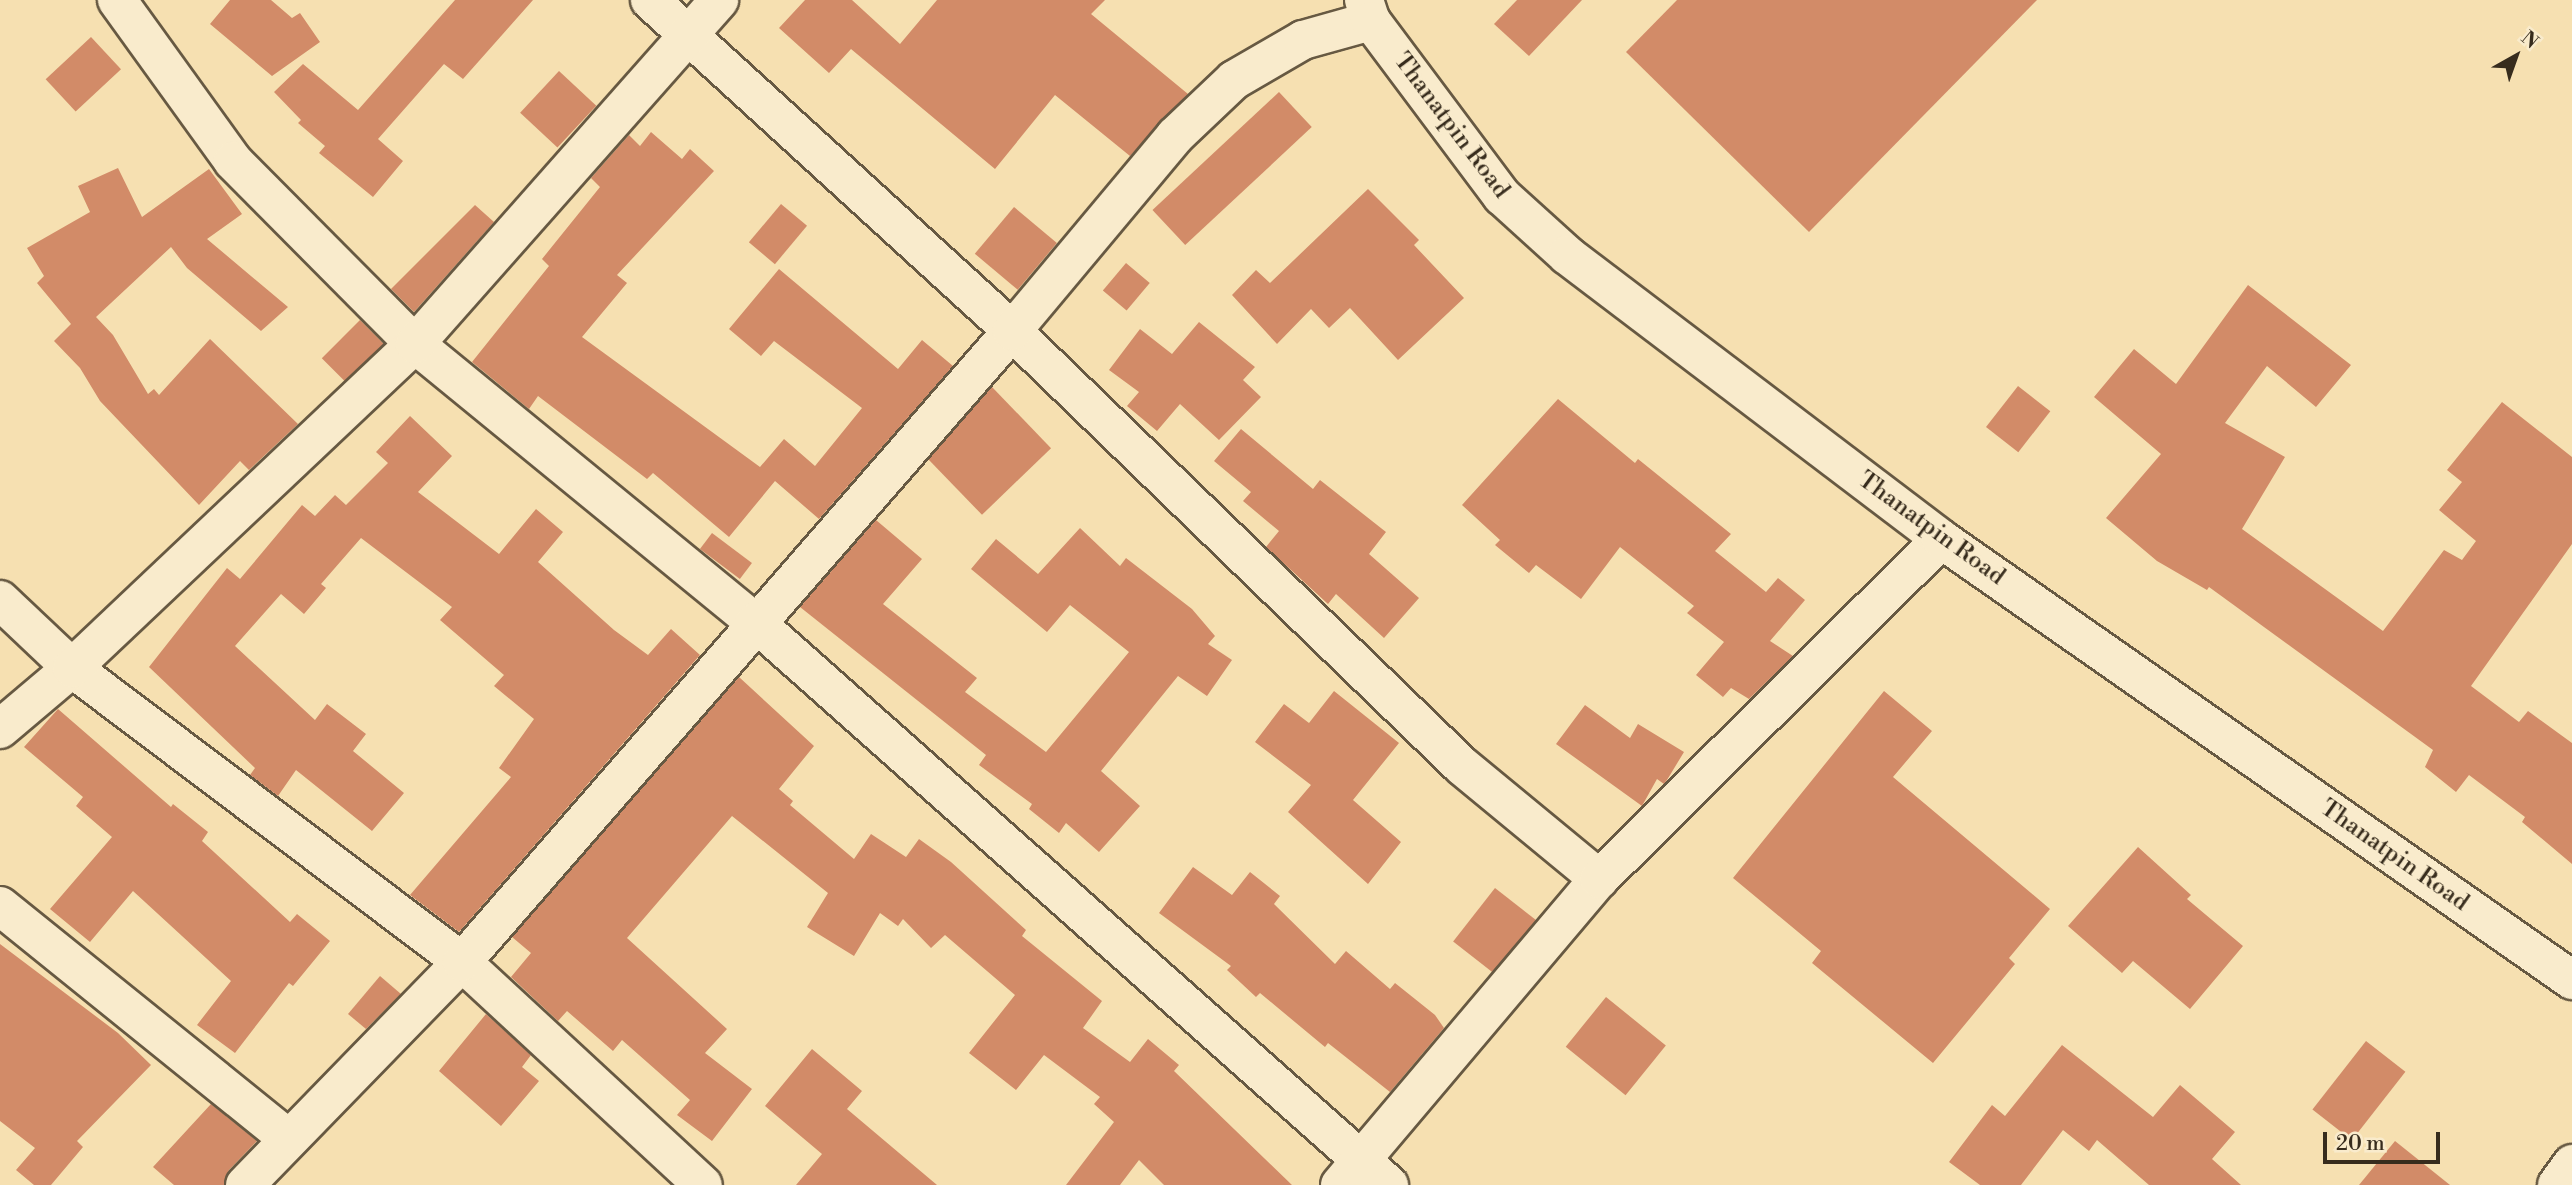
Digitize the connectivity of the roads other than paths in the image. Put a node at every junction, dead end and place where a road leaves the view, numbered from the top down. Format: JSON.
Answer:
{"nodes":[{"id":1,"x":117,"y":0,"type":"edge"},
{"id":2,"x":650,"y":0,"type":"edge"},
{"id":3,"x":719,"y":0,"type":"edge"},
{"id":4,"x":1367,"y":11,"type":"edge"},
{"id":5,"x":685,"y":36,"type":"junction"},
{"id":6,"x":1012,"y":331,"type":"junction"},
{"id":7,"x":415,"y":344,"type":"junction"},
{"id":8,"x":1941,"y":539,"type":"junction"},
{"id":9,"x":0,"y":600,"type":"edge"},
{"id":10,"x":755,"y":622,"type":"junction"},
{"id":11,"x":72,"y":668,"type":"junction"},
{"id":12,"x":0,"y":729,"type":"edge"},
{"id":13,"x":1599,"y":879,"type":"junction"},
{"id":14,"x":0,"y":906,"type":"edge"},
{"id":15,"x":462,"y":962,"type":"junction"},
{"id":16,"x":2572,"y":980,"type":"edge"},
{"id":17,"x":289,"y":1139,"type":"junction"},
{"id":18,"x":2572,"y":1164,"type":"edge"},
{"id":19,"x":1351,"y":1172,"type":"edge"},
{"id":20,"x":245,"y":1185,"type":"edge"},
{"id":21,"x":703,"y":1185,"type":"edge"},
{"id":22,"x":1389,"y":1185,"type":"edge"},
{"id":23,"x":2557,"y":1185,"type":"edge"}],
"edges":[{"from":1,"to":7,"type":"street"},
{"from":2,"to":5,"type":"street"},
{"from":3,"to":5,"type":"street"},
{"from":4,"to":6,"type":"street"},
{"from":4,"to":8,"type":"street","name":"Thanatpin Road"},
{"from":5,"to":6,"type":"street"},
{"from":5,"to":7,"type":"street"},
{"from":6,"to":10,"type":"street"},
{"from":6,"to":13,"type":"street"},
{"from":7,"to":10,"type":"street"},
{"from":7,"to":11,"type":"street"},
{"from":8,"to":13,"type":"street"},
{"from":8,"to":16,"type":"street","name":"Thanatpin Road"},
{"from":9,"to":11,"type":"street"},
{"from":10,"to":15,"type":"street"},
{"from":10,"to":19,"type":"street"},
{"from":11,"to":12,"type":"street"},
{"from":11,"to":15,"type":"street"},
{"from":13,"to":19,"type":"street"},
{"from":14,"to":17,"type":"street"},
{"from":15,"to":17,"type":"street"},
{"from":15,"to":21,"type":"street"},
{"from":17,"to":20,"type":"street"},
{"from":18,"to":23,"type":"street"},
{"from":19,"to":22,"type":"street"}]}
